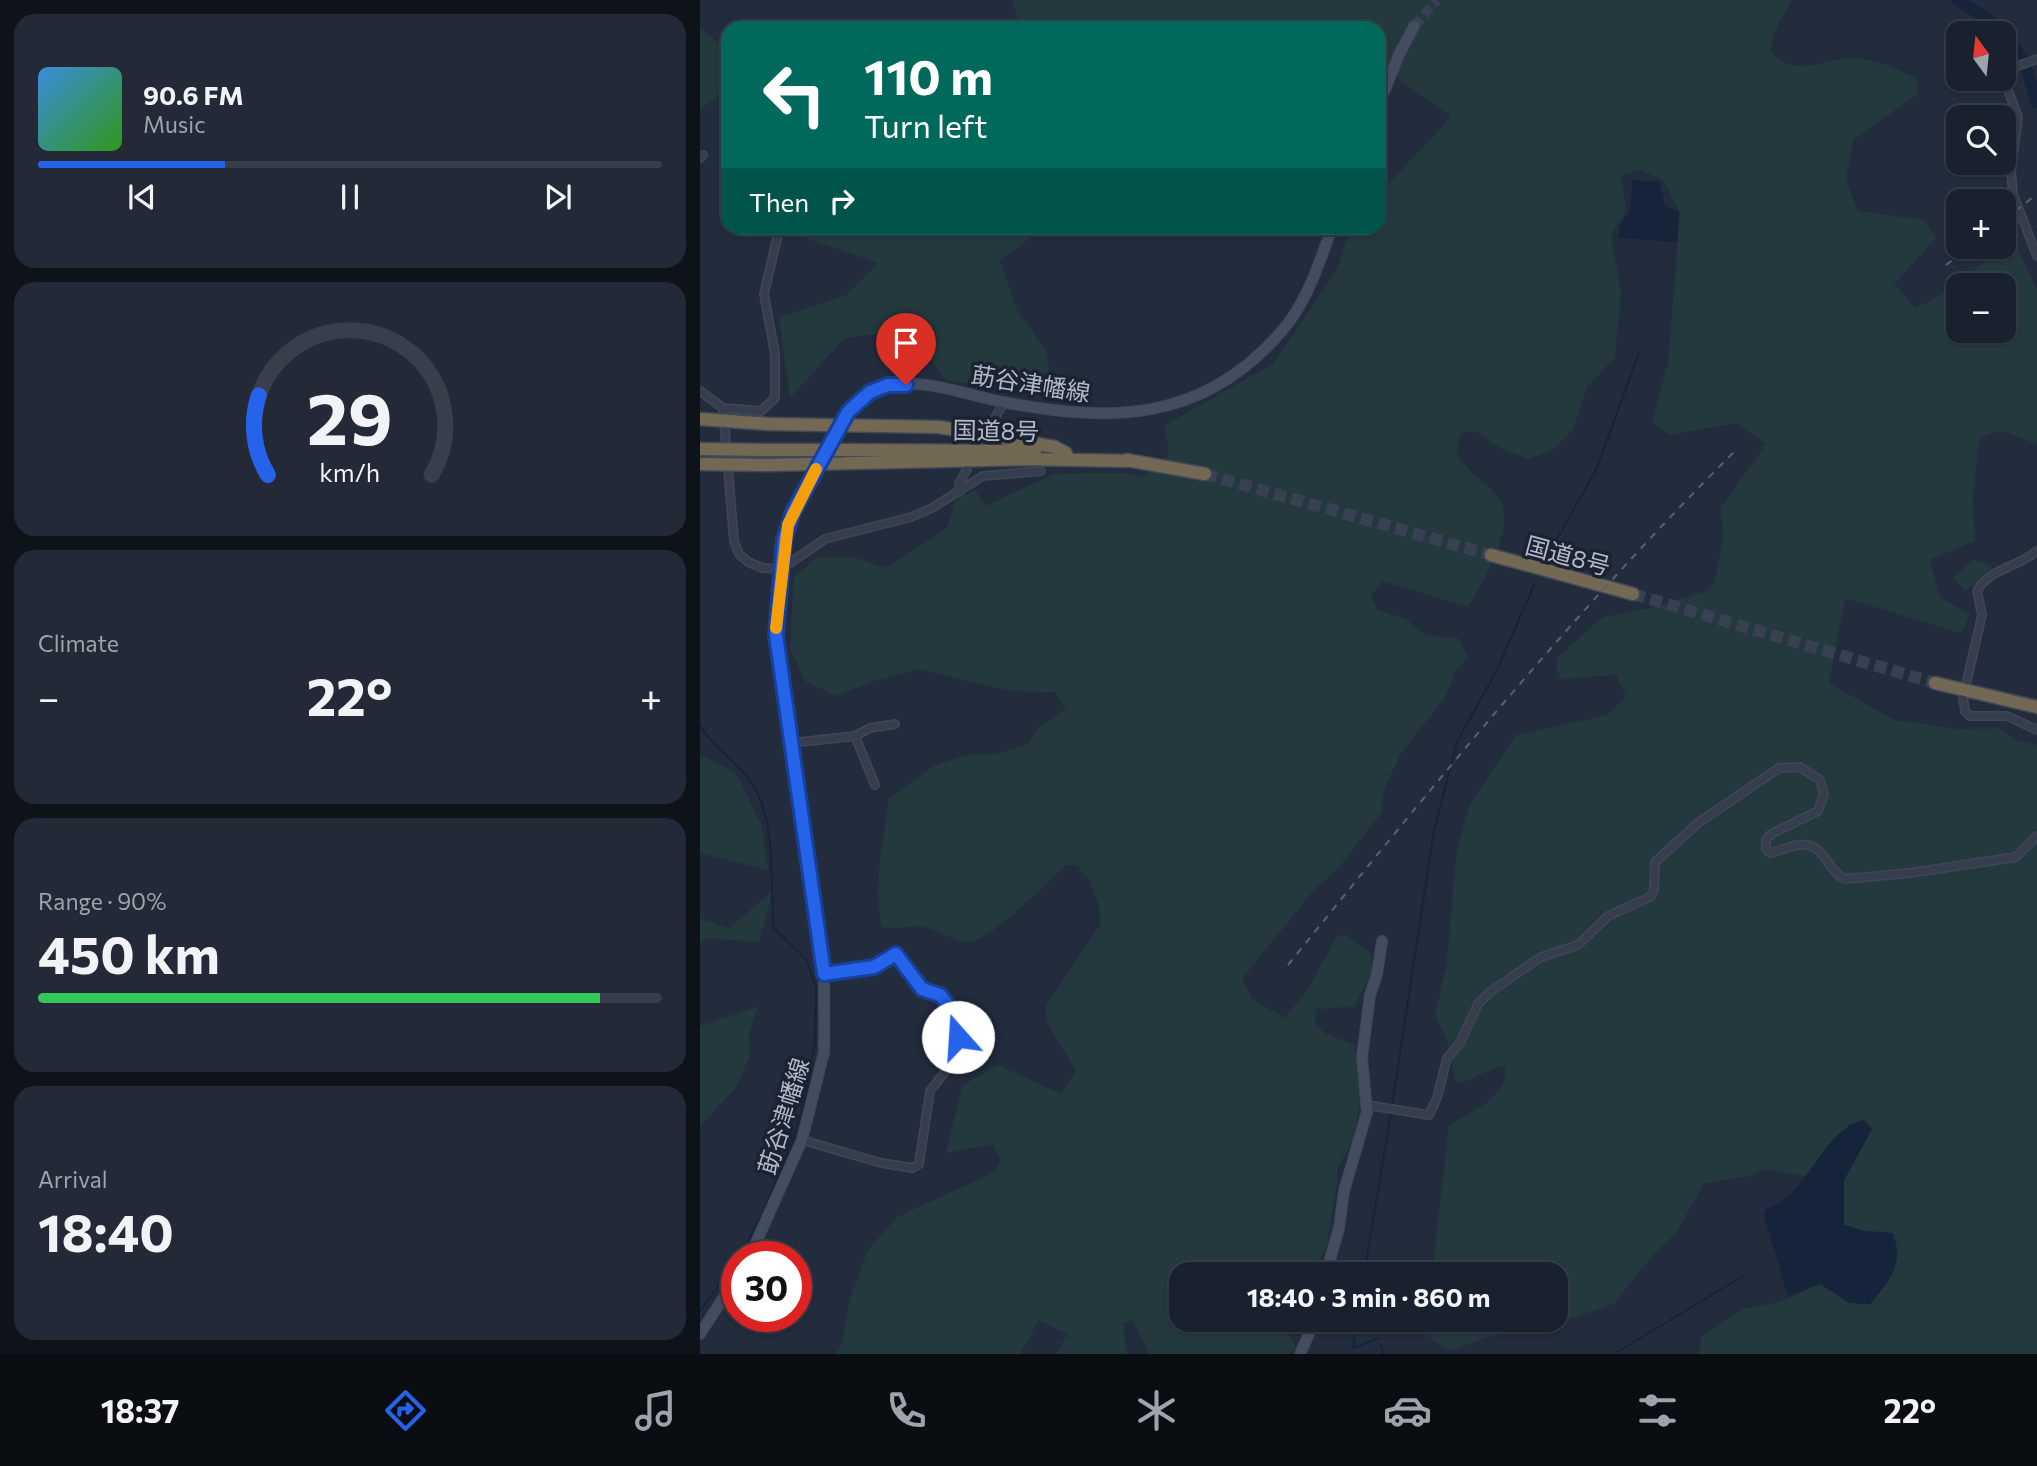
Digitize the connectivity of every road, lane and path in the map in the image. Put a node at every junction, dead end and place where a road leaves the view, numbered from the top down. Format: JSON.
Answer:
{"nodes":[{"id":1,"x":1414,"y":26,"type":"tunnel mouth"},
{"id":2,"x":2037,"y":59,"type":"edge"},
{"id":3,"x":2016,"y":66,"type":"edge"},
{"id":4,"x":1386,"y":87,"type":"edge"},
{"id":5,"x":2008,"y":91,"type":"edge"},
{"id":6,"x":778,"y":235,"type":"edge"},
{"id":7,"x":1329,"y":235,"type":"edge"},
{"id":8,"x":2037,"y":256,"type":"edge"},
{"id":9,"x":700,"y":391,"type":"edge"},
{"id":10,"x":1004,"y":402,"type":"junction"},
{"id":11,"x":723,"y":408,"type":"junction"},
{"id":12,"x":700,"y":419,"type":"edge"},
{"id":13,"x":992,"y":423,"type":"tunnel mouth"},
{"id":14,"x":841,"y":425,"type":"junction"},
{"id":15,"x":700,"y":449,"type":"edge"},
{"id":16,"x":1066,"y":453,"type":"junction"},
{"id":17,"x":1132,"y":460,"type":"junction"},
{"id":18,"x":700,"y":464,"type":"edge"},
{"id":19,"x":818,"y":466,"type":"junction"},
{"id":20,"x":967,"y":469,"type":"dead end"},
{"id":21,"x":1041,"y":471,"type":"dead end"},
{"id":22,"x":1205,"y":474,"type":"tunnel mouth"},
{"id":23,"x":960,"y":492,"type":"junction"},
{"id":24,"x":2037,"y":551,"type":"edge"},
{"id":25,"x":1491,"y":555,"type":"tunnel mouth"},
{"id":26,"x":781,"y":569,"type":"junction"},
{"id":27,"x":1633,"y":594,"type":"tunnel mouth"},
{"id":28,"x":1968,"y":680,"type":"dead end"},
{"id":29,"x":1935,"y":683,"type":"tunnel mouth"},
{"id":30,"x":1963,"y":697,"type":"dead end"},
{"id":31,"x":2037,"y":708,"type":"edge"},
{"id":32,"x":895,"y":724,"type":"dead end"},
{"id":33,"x":2037,"y":730,"type":"edge"},
{"id":34,"x":855,"y":736,"type":"junction"},
{"id":35,"x":791,"y":743,"type":"junction"},
{"id":36,"x":875,"y":785,"type":"dead end"},
{"id":37,"x":2037,"y":836,"type":"edge"},
{"id":38,"x":1382,"y":942,"type":"dead end"},
{"id":39,"x":824,"y":974,"type":"junction"},
{"id":40,"x":1367,"y":1105,"type":"junction"},
{"id":41,"x":802,"y":1140,"type":"junction"},
{"id":42,"x":757,"y":1241,"type":"edge"},
{"id":43,"x":1329,"y":1262,"type":"edge"},
{"id":44,"x":721,"y":1302,"type":"edge"},
{"id":45,"x":1310,"y":1332,"type":"edge"},
{"id":46,"x":700,"y":1334,"type":"edge"},
{"id":47,"x":1300,"y":1354,"type":"edge"}],
"edges":[{"from":1,"to":4,"type":"main road"},
{"from":2,"to":3,"type":"street"},
{"from":5,"to":8,"type":"street"},
{"from":6,"to":11,"type":"street"},
{"from":7,"to":10,"type":"main road","name":"莇谷津幡線"},
{"from":9,"to":11,"type":"street"},
{"from":10,"to":13,"type":"street"},
{"from":10,"to":14,"type":"main road","name":"莇谷津幡線"},
{"from":11,"to":26,"type":"street"},
{"from":12,"to":14,"type":"highway","bridge":true},
{"from":14,"to":16,"type":"highway"},
{"from":14,"to":19,"type":"main road","name":"莇谷津幡線"},
{"from":15,"to":16,"type":"highway","name":"国道8号","bridge":true},
{"from":16,"to":17,"type":"highway","name":"国道8号"},
{"from":17,"to":19,"type":"highway"},
{"from":17,"to":22,"type":"highway","name":"国道8号"},
{"from":18,"to":19,"type":"highway","bridge":true},
{"from":19,"to":26,"type":"main road","name":"莇谷津幡線"},
{"from":20,"to":23,"type":"street"},
{"from":21,"to":23,"type":"street"},
{"from":23,"to":26,"type":"street"},
{"from":24,"to":28,"type":"street"},
{"from":25,"to":27,"type":"highway","name":"国道8号"},
{"from":26,"to":35,"type":"main road","name":"莇谷津幡線"},
{"from":29,"to":31,"type":"highway"},
{"from":30,"to":33,"type":"street"},
{"from":32,"to":34,"type":"street"},
{"from":34,"to":35,"type":"street"},
{"from":34,"to":36,"type":"street"},
{"from":35,"to":39,"type":"main road","name":"莇谷津幡線"},
{"from":37,"to":40,"type":"street"},
{"from":38,"to":40,"type":"main road"},
{"from":39,"to":41,"type":"main road","name":"莇谷津幡線"},
{"from":39,"to":41,"type":"street"},
{"from":40,"to":43,"type":"main road"},
{"from":41,"to":42,"type":"main road","name":"莇谷津幡線"},
{"from":44,"to":46,"type":"main road"},
{"from":45,"to":47,"type":"main road"}]}
